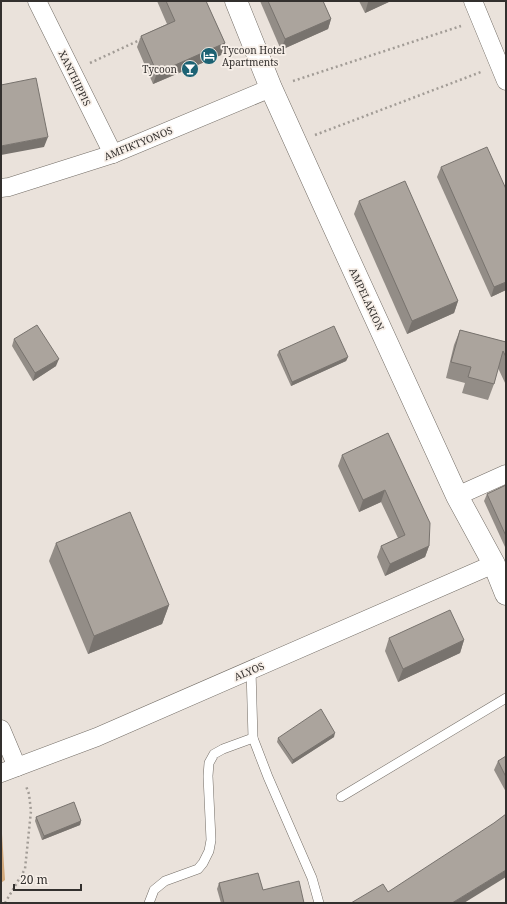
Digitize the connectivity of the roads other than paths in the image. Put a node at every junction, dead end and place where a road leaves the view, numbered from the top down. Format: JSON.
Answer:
{"nodes":[{"id":1,"x":37,"y":1,"type":"edge"},
{"id":2,"x":236,"y":1,"type":"edge"},
{"id":3,"x":473,"y":1,"type":"edge"},
{"id":4,"x":503,"y":73,"type":"edge"},
{"id":5,"x":272,"y":88,"type":"junction"},
{"id":6,"x":112,"y":154,"type":"junction"},
{"id":7,"x":1,"y":188,"type":"edge"},
{"id":8,"x":506,"y":474,"type":"edge"},
{"id":9,"x":457,"y":496,"type":"junction"},
{"id":10,"x":494,"y":564,"type":"junction"},
{"id":11,"x":506,"y":594,"type":"edge"},
{"id":12,"x":251,"y":670,"type":"junction"},
{"id":13,"x":506,"y":698,"type":"edge"},
{"id":14,"x":1,"y":729,"type":"edge"},
{"id":15,"x":253,"y":738,"type":"junction"},
{"id":16,"x":9,"y":770,"type":"edge"},
{"id":17,"x":341,"y":797,"type":"dead end"},
{"id":18,"x":149,"y":903,"type":"edge"},
{"id":19,"x":319,"y":903,"type":"edge"}],
"edges":[{"from":1,"to":6,"type":"street","name":"XANTHIPPIS"},
{"from":2,"to":5,"type":"street","name":"AMPELAKION"},
{"from":3,"to":4,"type":"street"},
{"from":5,"to":6,"type":"street","name":"AMFIKTYONOS"},
{"from":5,"to":9,"type":"street","name":"AMPELAKION"},
{"from":6,"to":7,"type":"street","name":"AMFIKTYONOS"},
{"from":8,"to":9,"type":"street"},
{"from":9,"to":10,"type":"street","name":"AMPELAKION"},
{"from":10,"to":11,"type":"street","name":"AMPELAKION"},
{"from":10,"to":12,"type":"street","name":"ALYOS"},
{"from":12,"to":15,"type":"lane"},
{"from":12,"to":16,"type":"street","name":"ALYOS"},
{"from":13,"to":17,"type":"lane"},
{"from":14,"to":16,"type":"street"},
{"from":15,"to":18,"type":"lane"},
{"from":15,"to":19,"type":"lane"}]}
